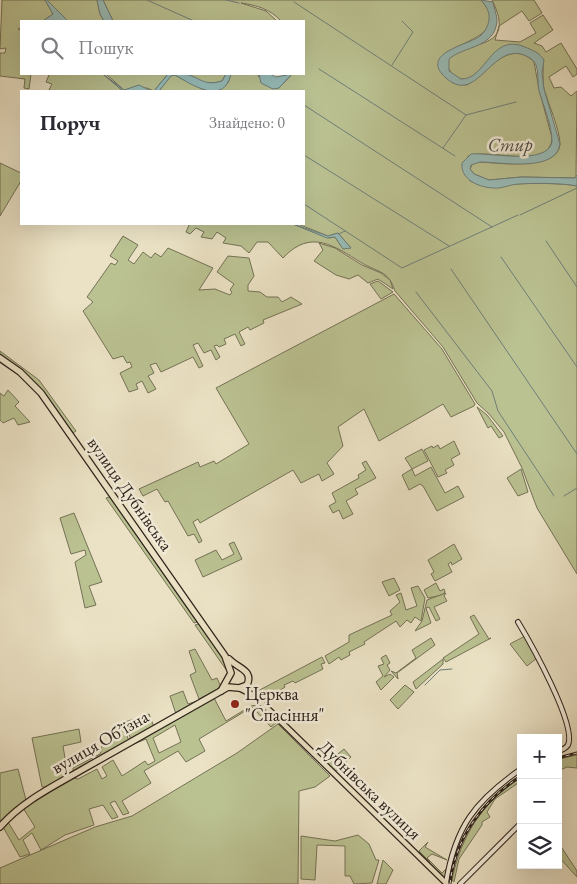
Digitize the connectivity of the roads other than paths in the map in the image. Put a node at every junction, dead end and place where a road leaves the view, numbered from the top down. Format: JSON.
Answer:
{"nodes":[{"id":1,"x":0,"y":358,"type":"edge"},
{"id":2,"x":518,"y":622,"type":"dead end"},
{"id":3,"x":225,"y":656,"type":"junction"},
{"id":4,"x":238,"y":668,"type":"junction"},
{"id":5,"x":230,"y":675,"type":"junction"},
{"id":6,"x":248,"y":682,"type":"junction"},
{"id":7,"x":236,"y":687,"type":"junction"},
{"id":8,"x":221,"y":691,"type":"junction"},
{"id":9,"x":253,"y":695,"type":"junction"},
{"id":10,"x":562,"y":749,"type":"edge"},
{"id":11,"x":517,"y":772,"type":"edge"},
{"id":12,"x":520,"y":824,"type":"edge"},
{"id":13,"x":0,"y":827,"type":"edge"},
{"id":14,"x":447,"y":883,"type":"edge"},
{"id":15,"x":460,"y":884,"type":"edge"}],
"edges":[{"from":1,"to":3,"type":"highway","name":"вулиця Дубнівська"},
{"from":2,"to":10,"type":"street"},
{"from":3,"to":4,"type":"highway"},
{"from":3,"to":5,"type":"highway"},
{"from":4,"to":5,"type":"highway"},
{"from":4,"to":6,"type":"highway"},
{"from":5,"to":7,"type":"highway"},
{"from":5,"to":8,"type":"highway"},
{"from":6,"to":7,"type":"highway","name":"вулиця Об’їзна"},
{"from":6,"to":9,"type":"main road"},
{"from":7,"to":8,"type":"highway","name":"вулиця Об’їзна"},
{"from":7,"to":9,"type":"main road"},
{"from":8,"to":13,"type":"highway","name":"вулиця Об’їзна"},
{"from":9,"to":14,"type":"main road","name":"Дубнівська вулиця"},
{"from":11,"to":14,"type":"street"},
{"from":12,"to":15,"type":"street"}]}
